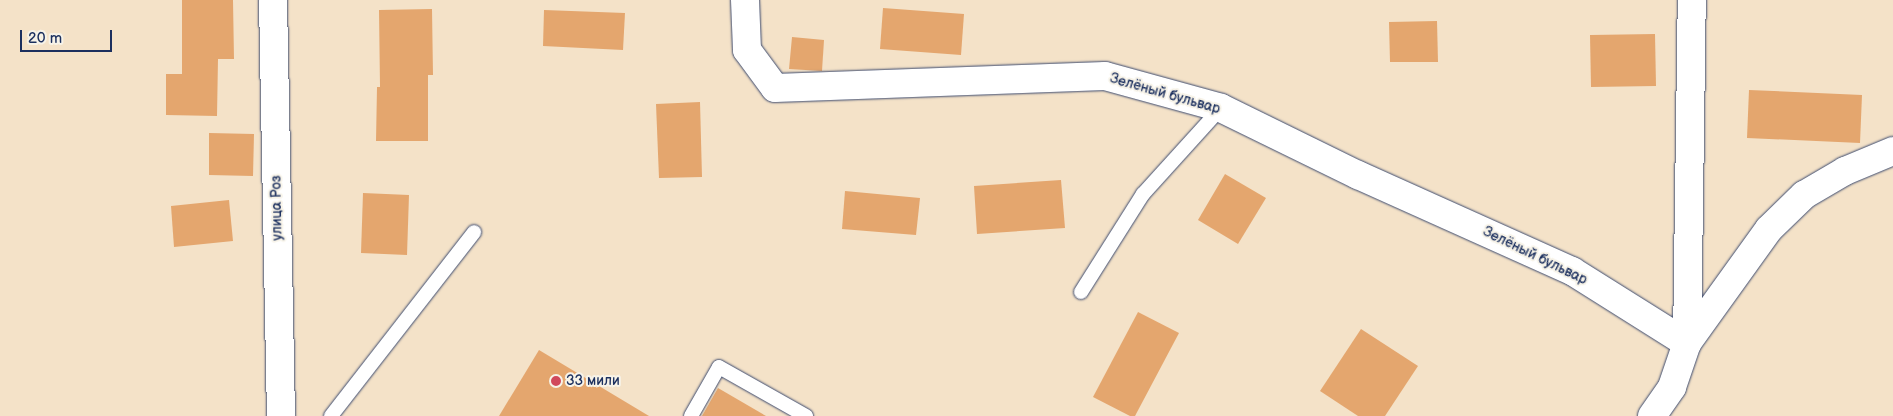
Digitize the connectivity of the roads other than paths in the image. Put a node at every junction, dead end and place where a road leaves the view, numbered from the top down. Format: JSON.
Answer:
{"nodes":[{"id":1,"x":273,"y":0,"type":"edge"},
{"id":2,"x":745,"y":0,"type":"edge"},
{"id":3,"x":1692,"y":0,"type":"edge"},
{"id":4,"x":1221,"y":108,"type":"junction"},
{"id":5,"x":1893,"y":152,"type":"edge"},
{"id":6,"x":474,"y":232,"type":"dead end"},
{"id":7,"x":1081,"y":292,"type":"dead end"},
{"id":8,"x":1687,"y":343,"type":"junction"},
{"id":9,"x":280,"y":416,"type":"edge"},
{"id":10,"x":331,"y":416,"type":"edge"},
{"id":11,"x":691,"y":416,"type":"edge"},
{"id":12,"x":806,"y":416,"type":"edge"},
{"id":13,"x":1652,"y":416,"type":"edge"}],
"edges":[{"from":1,"to":9,"type":"street","name":"улица Роз"},
{"from":2,"to":4,"type":"street","name":"Зелёный бульвар"},
{"from":3,"to":8,"type":"street"},
{"from":4,"to":7,"type":"lane"},
{"from":4,"to":8,"type":"street","name":"Зелёный бульвар"},
{"from":5,"to":8,"type":"street"},
{"from":6,"to":10,"type":"lane"},
{"from":8,"to":13,"type":"street"},
{"from":11,"to":12,"type":"lane"}]}
